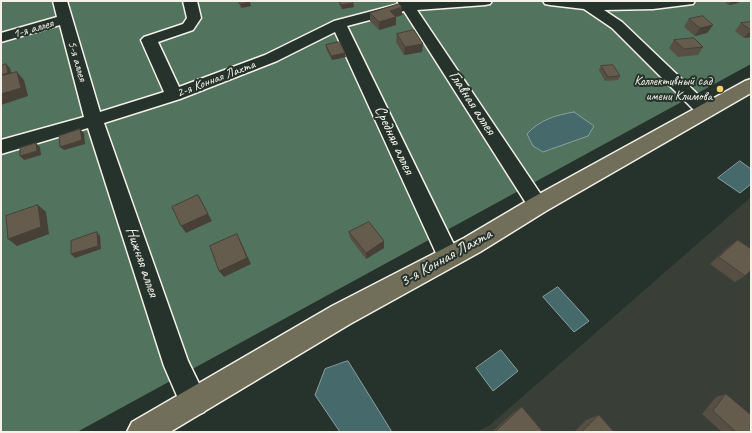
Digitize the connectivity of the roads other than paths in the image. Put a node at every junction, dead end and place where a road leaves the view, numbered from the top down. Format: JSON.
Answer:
{"nodes":[{"id":1,"x":60,"y":1,"type":"edge"},
{"id":2,"x":190,"y":1,"type":"edge"},
{"id":3,"x":485,"y":1,"type":"edge"},
{"id":4,"x":550,"y":1,"type":"edge"},
{"id":5,"x":688,"y":1,"type":"edge"},
{"id":6,"x":406,"y":4,"type":"edge"},
{"id":7,"x":589,"y":6,"type":"junction"},
{"id":8,"x":65,"y":19,"type":"junction"},
{"id":9,"x":339,"y":24,"type":"junction"},
{"id":10,"x":1,"y":38,"type":"edge"},
{"id":11,"x":751,"y":85,"type":"edge"},
{"id":12,"x":174,"y":95,"type":"junction"},
{"id":13,"x":705,"y":111,"type":"junction"},
{"id":14,"x":94,"y":120,"type":"junction"},
{"id":15,"x":1,"y":147,"type":"edge"},
{"id":16,"x":538,"y":205,"type":"junction"},
{"id":17,"x":449,"y":257,"type":"junction"},
{"id":18,"x":194,"y":402,"type":"junction"},
{"id":19,"x":142,"y":432,"type":"edge"}],
"edges":[{"from":1,"to":8,"type":"street","name":"5-я аллея"},
{"from":2,"to":12,"type":"street"},
{"from":3,"to":6,"type":"street","name":"2-я Конная Лахта"},
{"from":4,"to":7,"type":"street"},
{"from":5,"to":7,"type":"street"},
{"from":6,"to":9,"type":"street","name":"2-я Конная Лахта"},
{"from":6,"to":16,"type":"street","name":"Главная аллея"},
{"from":7,"to":13,"type":"street"},
{"from":8,"to":10,"type":"street","name":"1-я аллея"},
{"from":8,"to":14,"type":"street","name":"5-я аллея"},
{"from":9,"to":12,"type":"street","name":"2-я Конная Лахта"},
{"from":9,"to":17,"type":"street","name":"Средняя аллея"},
{"from":11,"to":13,"type":"main road","name":"3-я Конная Лахта"},
{"from":12,"to":14,"type":"street","name":"2-я Конная Лахта"},
{"from":13,"to":16,"type":"main road","name":"3-я Конная Лахта"},
{"from":14,"to":15,"type":"street","name":"2-я Конная Лахта"},
{"from":14,"to":18,"type":"street","name":"Нижняя аллея"},
{"from":16,"to":17,"type":"main road","name":"3-я Конная Лахта"},
{"from":17,"to":18,"type":"main road","name":"3-я Конная Лахта"},
{"from":18,"to":19,"type":"main road","name":"3-я Конная Лахта"}]}
